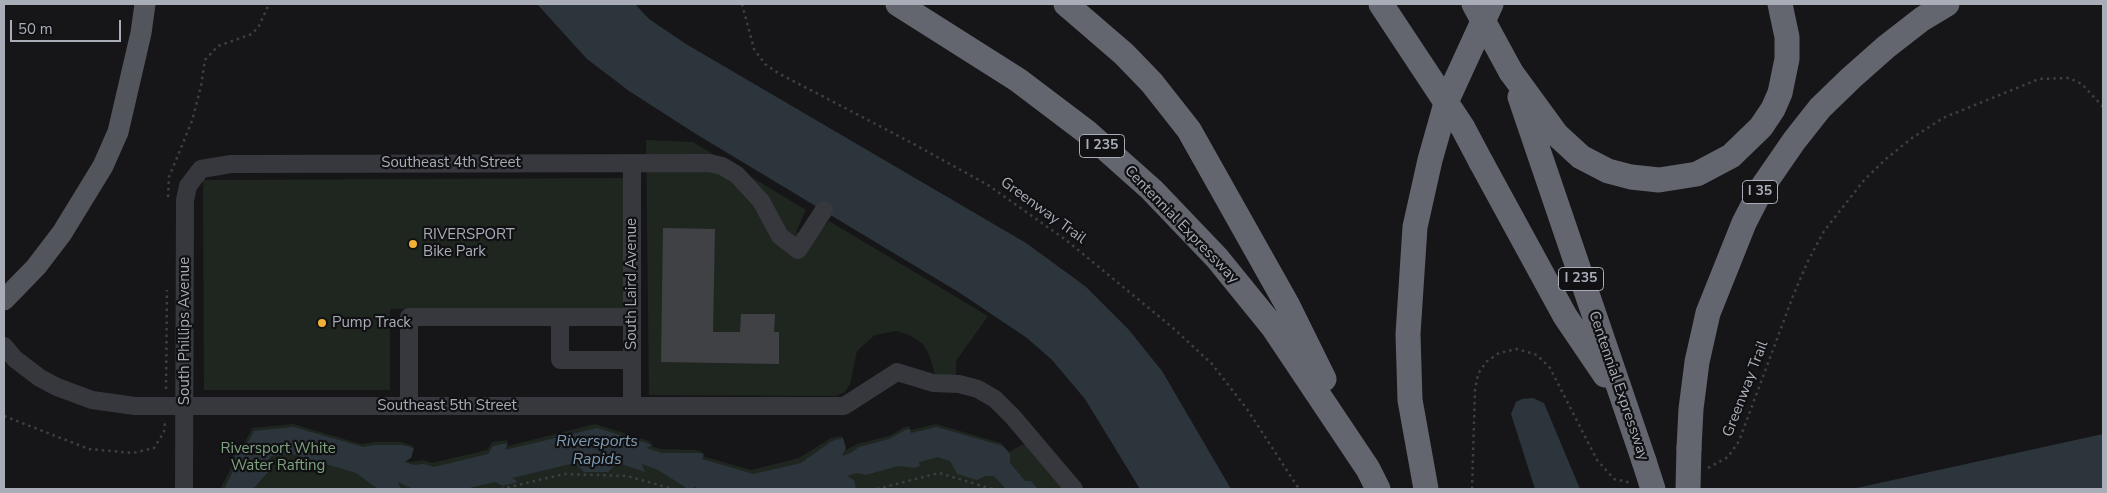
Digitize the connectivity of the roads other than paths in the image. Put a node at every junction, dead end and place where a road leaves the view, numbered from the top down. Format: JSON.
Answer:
{"nodes":[{"id":1,"x":145,"y":4,"type":"edge"},
{"id":2,"x":898,"y":4,"type":"edge"},
{"id":3,"x":1066,"y":4,"type":"edge"},
{"id":4,"x":1382,"y":4,"type":"edge"},
{"id":5,"x":1474,"y":4,"type":"edge"},
{"id":6,"x":1491,"y":4,"type":"edge"},
{"id":7,"x":1780,"y":4,"type":"edge"},
{"id":8,"x":1947,"y":4,"type":"edge"},
{"id":9,"x":1511,"y":72,"type":"junction"},
{"id":10,"x":632,"y":162,"type":"junction"},
{"id":11,"x":196,"y":175,"type":"joint"},
{"id":12,"x":824,"y":210,"type":"dead end"},
{"id":13,"x":4,"y":300,"type":"edge"},
{"id":14,"x":560,"y":317,"type":"junction"},
{"id":15,"x":632,"y":317,"type":"junction"},
{"id":16,"x":4,"y":346,"type":"edge"},
{"id":17,"x":632,"y":360,"type":"junction"},
{"id":18,"x":1623,"y":402,"type":"junction"},
{"id":19,"x":409,"y":406,"type":"junction"},
{"id":20,"x":632,"y":406,"type":"junction"},
{"id":21,"x":184,"y":407,"type":"junction"},
{"id":22,"x":1693,"y":469,"type":"edge"},
{"id":23,"x":1645,"y":478,"type":"edge"},
{"id":24,"x":1373,"y":479,"type":"edge"},
{"id":25,"x":184,"y":489,"type":"edge"},
{"id":26,"x":1074,"y":489,"type":"edge"},
{"id":27,"x":1426,"y":489,"type":"edge"}],
"edges":[{"from":1,"to":13,"type":"main road"},
{"from":2,"to":24,"type":"highway","name":"Centennial Expressway","number":"I 235"},
{"from":3,"to":24,"type":"highway"},
{"from":4,"to":18,"type":"highway","bridge":true},
{"from":5,"to":9,"type":"highway","name":"Centennial Expressway","number":"I 235","bridge":true},
{"from":6,"to":27,"type":"highway"},
{"from":7,"to":9,"type":"highway"},
{"from":8,"to":22,"type":"highway","number":"I 35"},
{"from":9,"to":18,"type":"highway","name":"Centennial Expressway","number":"I 235"},
{"from":10,"to":11,"type":"street","name":"Southeast 4th Street"},
{"from":10,"to":12,"type":"street","name":"Southeast 4th Street"},
{"from":10,"to":15,"type":"street","name":"South Laird Avenue"},
{"from":11,"to":21,"type":"street","name":"South Phillips Avenue"},
{"from":14,"to":15,"type":"street"},
{"from":14,"to":17,"type":"street"},
{"from":14,"to":19,"type":"street"},
{"from":15,"to":17,"type":"street","name":"South Laird Avenue"},
{"from":16,"to":21,"type":"street","name":"Southeast 5th Street"},
{"from":17,"to":20,"type":"street","name":"South Laird Avenue"},
{"from":18,"to":23,"type":"highway","name":"Centennial Expressway","number":"I 235"},
{"from":19,"to":20,"type":"street","name":"Southeast 5th Street"},
{"from":19,"to":21,"type":"street","name":"Southeast 5th Street"},
{"from":20,"to":26,"type":"street","name":"Southeast 5th Street"},
{"from":21,"to":25,"type":"street","name":"South Phillips Avenue"}]}
